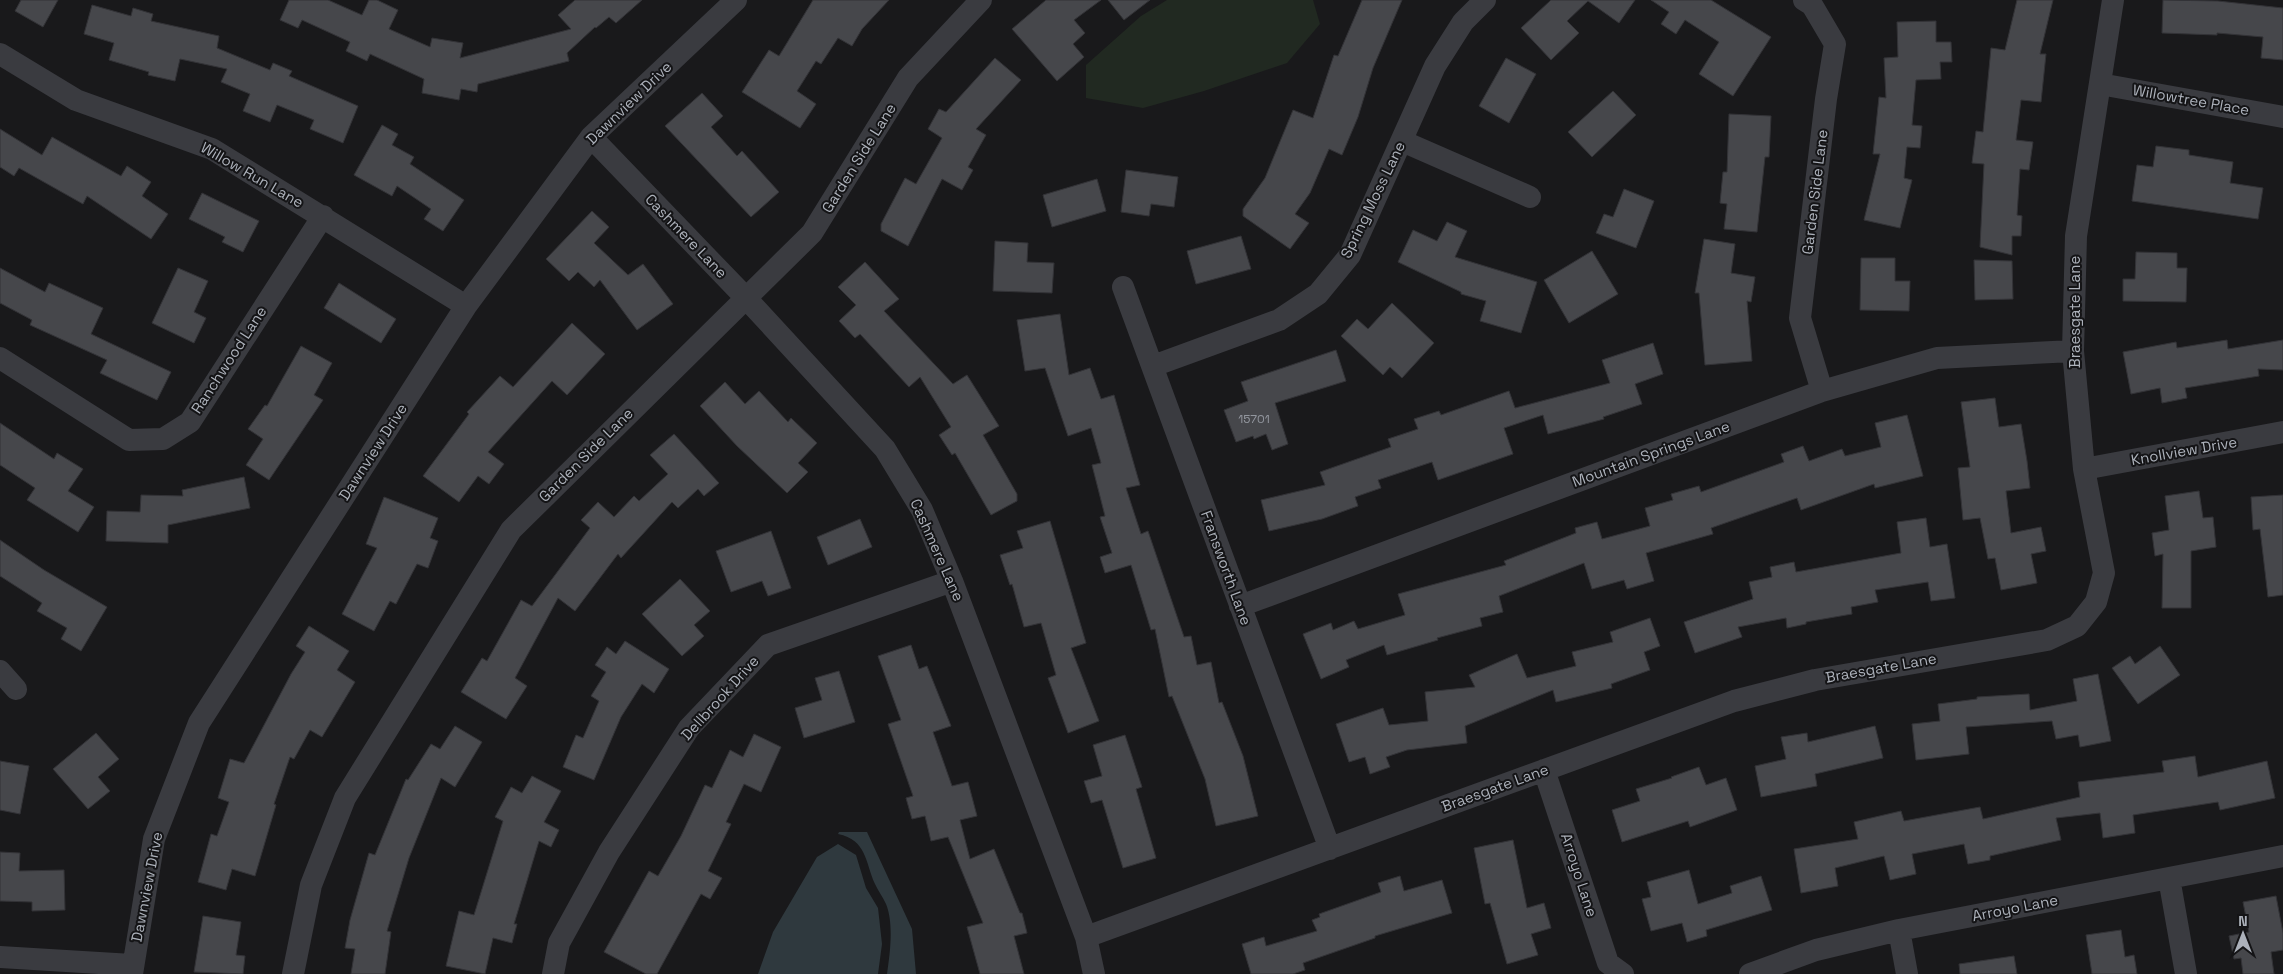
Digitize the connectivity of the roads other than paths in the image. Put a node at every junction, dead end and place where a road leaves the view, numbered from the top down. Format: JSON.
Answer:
{"nodes":[{"id":1,"x":736,"y":0,"type":"edge"},
{"id":2,"x":981,"y":0,"type":"edge"},
{"id":3,"x":1485,"y":0,"type":"edge"},
{"id":4,"x":1804,"y":0,"type":"edge"},
{"id":5,"x":2113,"y":0,"type":"edge"},
{"id":6,"x":0,"y":54,"type":"edge"},
{"id":7,"x":2100,"y":84,"type":"junction"},
{"id":8,"x":2283,"y":117,"type":"edge"},
{"id":9,"x":591,"y":137,"type":"junction"},
{"id":10,"x":1402,"y":141,"type":"junction"},
{"id":11,"x":1530,"y":197,"type":"dead end"},
{"id":12,"x":323,"y":216,"type":"junction"},
{"id":13,"x":1124,"y":286,"type":"dead end"},
{"id":14,"x":745,"y":297,"type":"junction"},
{"id":15,"x":466,"y":306,"type":"junction"},
{"id":16,"x":2073,"y":351,"type":"junction"},
{"id":17,"x":0,"y":358,"type":"edge"},
{"id":18,"x":1153,"y":366,"type":"junction"},
{"id":19,"x":1822,"y":391,"type":"junction"},
{"id":20,"x":2283,"y":432,"type":"edge"},
{"id":21,"x":2084,"y":469,"type":"junction"},
{"id":22,"x":952,"y":581,"type":"junction"},
{"id":23,"x":1240,"y":606,"type":"junction"},
{"id":24,"x":0,"y":671,"type":"edge"},
{"id":25,"x":16,"y":689,"type":"dead end"},
{"id":26,"x":1544,"y":770,"type":"junction"},
{"id":27,"x":1330,"y":849,"type":"junction"},
{"id":28,"x":2283,"y":856,"type":"edge"},
{"id":29,"x":2169,"y":878,"type":"junction"},
{"id":30,"x":1899,"y":930,"type":"junction"},
{"id":31,"x":1086,"y":937,"type":"junction"},
{"id":32,"x":0,"y":957,"type":"edge"},
{"id":33,"x":132,"y":969,"type":"edge"},
{"id":34,"x":293,"y":974,"type":"edge"},
{"id":35,"x":553,"y":974,"type":"edge"},
{"id":36,"x":1094,"y":974,"type":"edge"},
{"id":37,"x":1623,"y":974,"type":"edge"},
{"id":38,"x":1750,"y":974,"type":"edge"},
{"id":39,"x":1907,"y":974,"type":"edge"},
{"id":40,"x":2186,"y":974,"type":"edge"}],
"edges":[{"from":1,"to":9,"type":"street","name":"Dawnview Drive"},
{"from":2,"to":14,"type":"street","name":"Garden Side Lane"},
{"from":3,"to":10,"type":"street","name":"Spring Moss Lane"},
{"from":4,"to":19,"type":"street","name":"Garden Side Lane"},
{"from":5,"to":7,"type":"street","name":"Braesgate Lane"},
{"from":6,"to":12,"type":"street","name":"Willow Run Lane"},
{"from":7,"to":8,"type":"street","name":"Willowtree Place"},
{"from":7,"to":16,"type":"street","name":"Braesgate Lane"},
{"from":9,"to":14,"type":"street","name":"Cashmere Lane"},
{"from":9,"to":15,"type":"street","name":"Dawnview Drive"},
{"from":10,"to":11,"type":"street"},
{"from":10,"to":18,"type":"street","name":"Spring Moss Lane"},
{"from":12,"to":15,"type":"street","name":"Willow Run Lane"},
{"from":12,"to":17,"type":"street","name":"Ranchwood Lane"},
{"from":13,"to":18,"type":"street","name":"Fransworth Lane"},
{"from":14,"to":22,"type":"street","name":"Cashmere Lane"},
{"from":14,"to":34,"type":"street","name":"Garden Side Lane"},
{"from":15,"to":33,"type":"street","name":"Dawnview Drive"},
{"from":16,"to":19,"type":"street","name":"Mountain Springs Lane"},
{"from":16,"to":21,"type":"street","name":"Braesgate Lane"},
{"from":18,"to":23,"type":"street","name":"Fransworth Lane"},
{"from":19,"to":23,"type":"street","name":"Mountain Springs Lane"},
{"from":20,"to":21,"type":"street","name":"Knollview Drive"},
{"from":21,"to":26,"type":"street","name":"Braesgate Lane"},
{"from":22,"to":31,"type":"street","name":"Cashmere Lane"},
{"from":22,"to":35,"type":"street","name":"Dellbrook Drive"},
{"from":23,"to":27,"type":"street","name":"Fransworth Lane"},
{"from":24,"to":25,"type":"street"},
{"from":26,"to":27,"type":"street","name":"Braesgate Lane"},
{"from":26,"to":37,"type":"street","name":"Arroyo Lane"},
{"from":27,"to":31,"type":"street","name":"Braesgate Lane"},
{"from":28,"to":29,"type":"street","name":"Arroyo Lane"},
{"from":29,"to":30,"type":"street","name":"Arroyo Lane"},
{"from":29,"to":40,"type":"street"},
{"from":30,"to":38,"type":"street","name":"Arroyo Lane"},
{"from":30,"to":39,"type":"street"},
{"from":31,"to":36,"type":"street","name":"Cashmere Lane"},
{"from":32,"to":33,"type":"street"}]}
